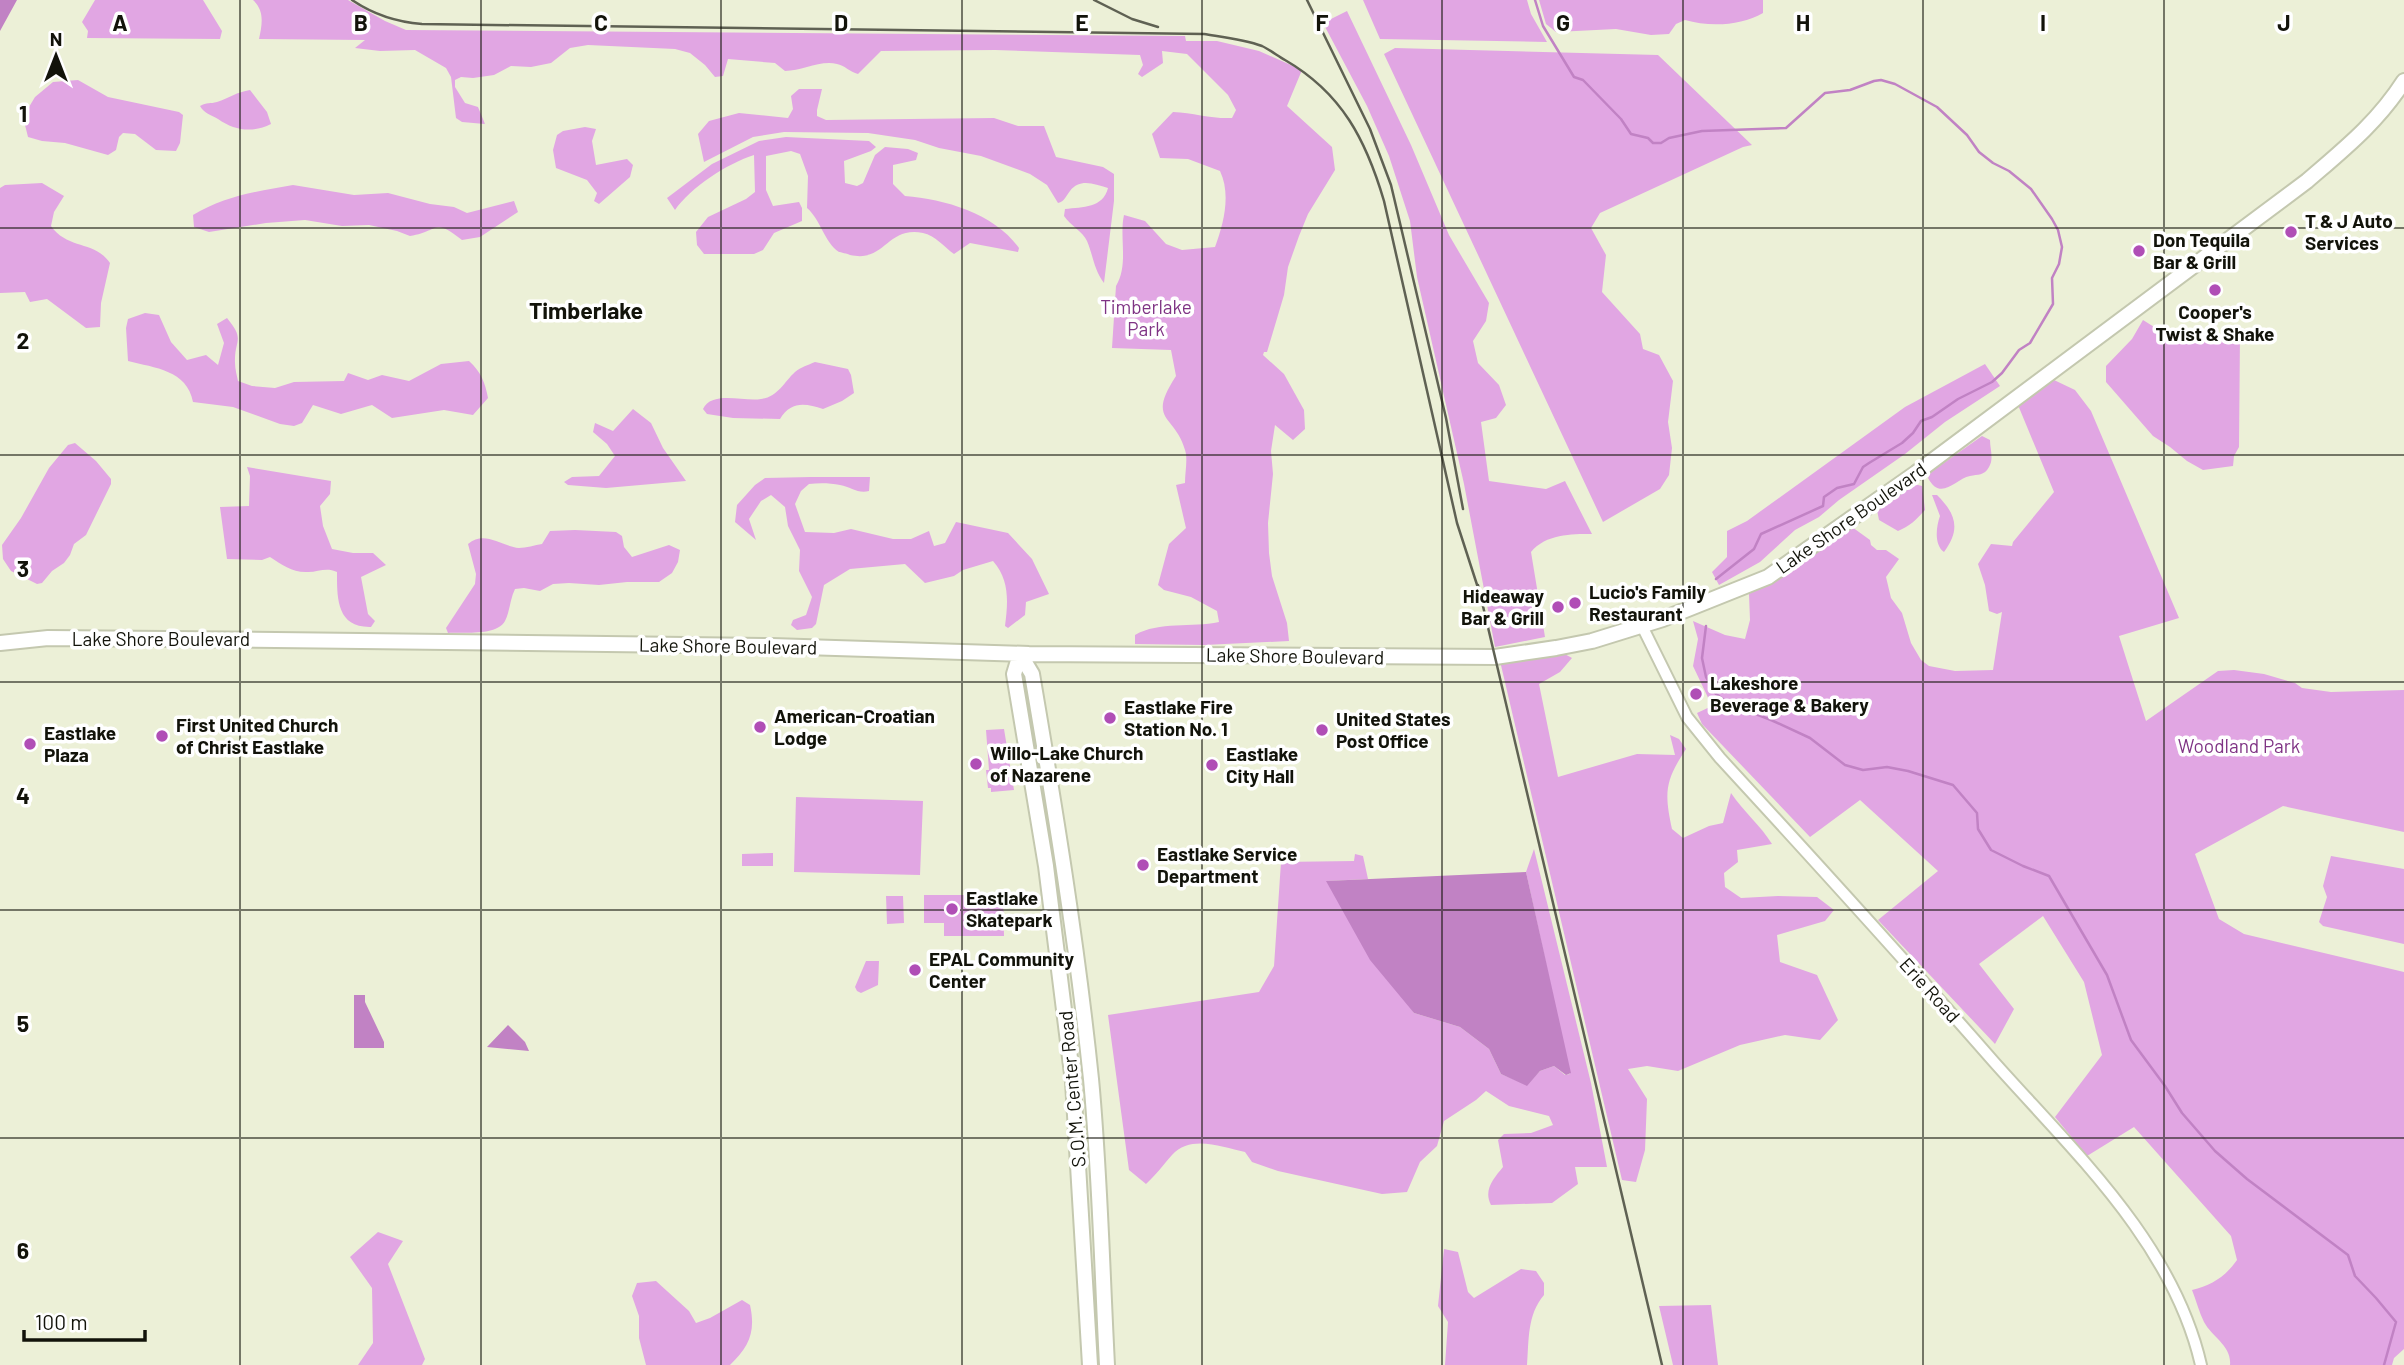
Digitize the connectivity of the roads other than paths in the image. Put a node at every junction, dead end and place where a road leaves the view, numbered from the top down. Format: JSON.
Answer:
{"nodes":[{"id":1,"x":2404,"y":81,"type":"edge"},
{"id":2,"x":1642,"y":625,"type":"junction"},
{"id":3,"x":0,"y":643,"type":"edge"},
{"id":4,"x":1020,"y":654,"type":"junction"},
{"id":5,"x":1090,"y":1365,"type":"edge"},
{"id":6,"x":1107,"y":1365,"type":"edge"},
{"id":7,"x":2201,"y":1365,"type":"edge"}],
"edges":[{"from":1,"to":2,"type":"main road","name":"Lake Shore Boulevard"},
{"from":2,"to":4,"type":"main road","name":"Lake Shore Boulevard"},
{"from":2,"to":7,"type":"street","name":"Erie Road"},
{"from":3,"to":4,"type":"main road","name":"Lake Shore Boulevard"},
{"from":4,"to":5,"type":"main road","name":"S.O.M. Center Road"},
{"from":4,"to":6,"type":"main road","name":"S.O.M. Center Road"}]}
